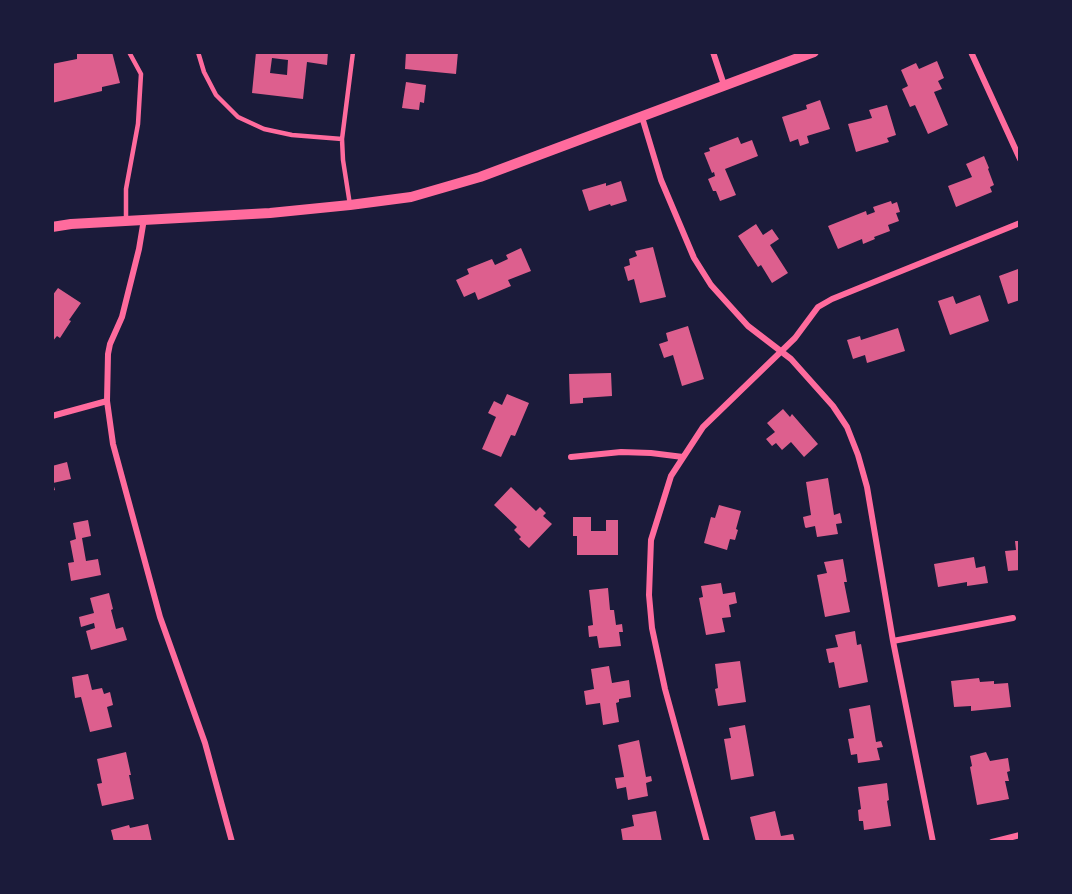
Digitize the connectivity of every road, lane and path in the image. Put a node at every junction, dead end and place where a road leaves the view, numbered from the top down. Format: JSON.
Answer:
{"nodes":[{"id":1,"x":129,"y":52,"type":"edge"},
{"id":2,"x":198,"y":52,"type":"edge"},
{"id":3,"x":353,"y":52,"type":"edge"},
{"id":4,"x":713,"y":52,"type":"edge"},
{"id":5,"x":814,"y":52,"type":"edge"},
{"id":6,"x":971,"y":52,"type":"edge"},
{"id":7,"x":724,"y":85,"type":"junction"},
{"id":8,"x":642,"y":117,"type":"junction"},
{"id":9,"x":342,"y":139,"type":"junction"},
{"id":10,"x":1020,"y":159,"type":"edge"},
{"id":11,"x":350,"y":205,"type":"junction"},
{"id":12,"x":144,"y":219,"type":"junction"},
{"id":13,"x":126,"y":220,"type":"junction"},
{"id":14,"x":1020,"y":223,"type":"edge"},
{"id":15,"x":52,"y":227,"type":"edge"},
{"id":16,"x":781,"y":351,"type":"junction"},
{"id":17,"x":107,"y":401,"type":"junction"},
{"id":18,"x":52,"y":416,"type":"edge"},
{"id":19,"x":571,"y":457,"type":"dead end"},
{"id":20,"x":683,"y":457,"type":"junction"},
{"id":21,"x":1013,"y":618,"type":"dead end"},
{"id":22,"x":893,"y":641,"type":"junction"},
{"id":23,"x":1020,"y":835,"type":"edge"},
{"id":24,"x":232,"y":842,"type":"edge"},
{"id":25,"x":707,"y":842,"type":"edge"},
{"id":26,"x":933,"y":842,"type":"edge"},
{"id":27,"x":992,"y":842,"type":"edge"}],
"edges":[{"from":1,"to":13,"type":"lane"},
{"from":2,"to":9,"type":"lane"},
{"from":3,"to":9,"type":"lane"},
{"from":4,"to":7,"type":"street"},
{"from":5,"to":7,"type":"street"},
{"from":6,"to":10,"type":"street"},
{"from":7,"to":8,"type":"street"},
{"from":8,"to":11,"type":"street"},
{"from":8,"to":16,"type":"street"},
{"from":9,"to":11,"type":"lane"},
{"from":11,"to":12,"type":"street"},
{"from":12,"to":13,"type":"street"},
{"from":12,"to":17,"type":"street"},
{"from":13,"to":15,"type":"street"},
{"from":14,"to":16,"type":"street"},
{"from":16,"to":20,"type":"street"},
{"from":16,"to":22,"type":"street"},
{"from":17,"to":18,"type":"street"},
{"from":17,"to":24,"type":"street"},
{"from":19,"to":20,"type":"street"},
{"from":20,"to":25,"type":"street"},
{"from":21,"to":22,"type":"street"},
{"from":22,"to":26,"type":"street"},
{"from":23,"to":27,"type":"street"}]}
